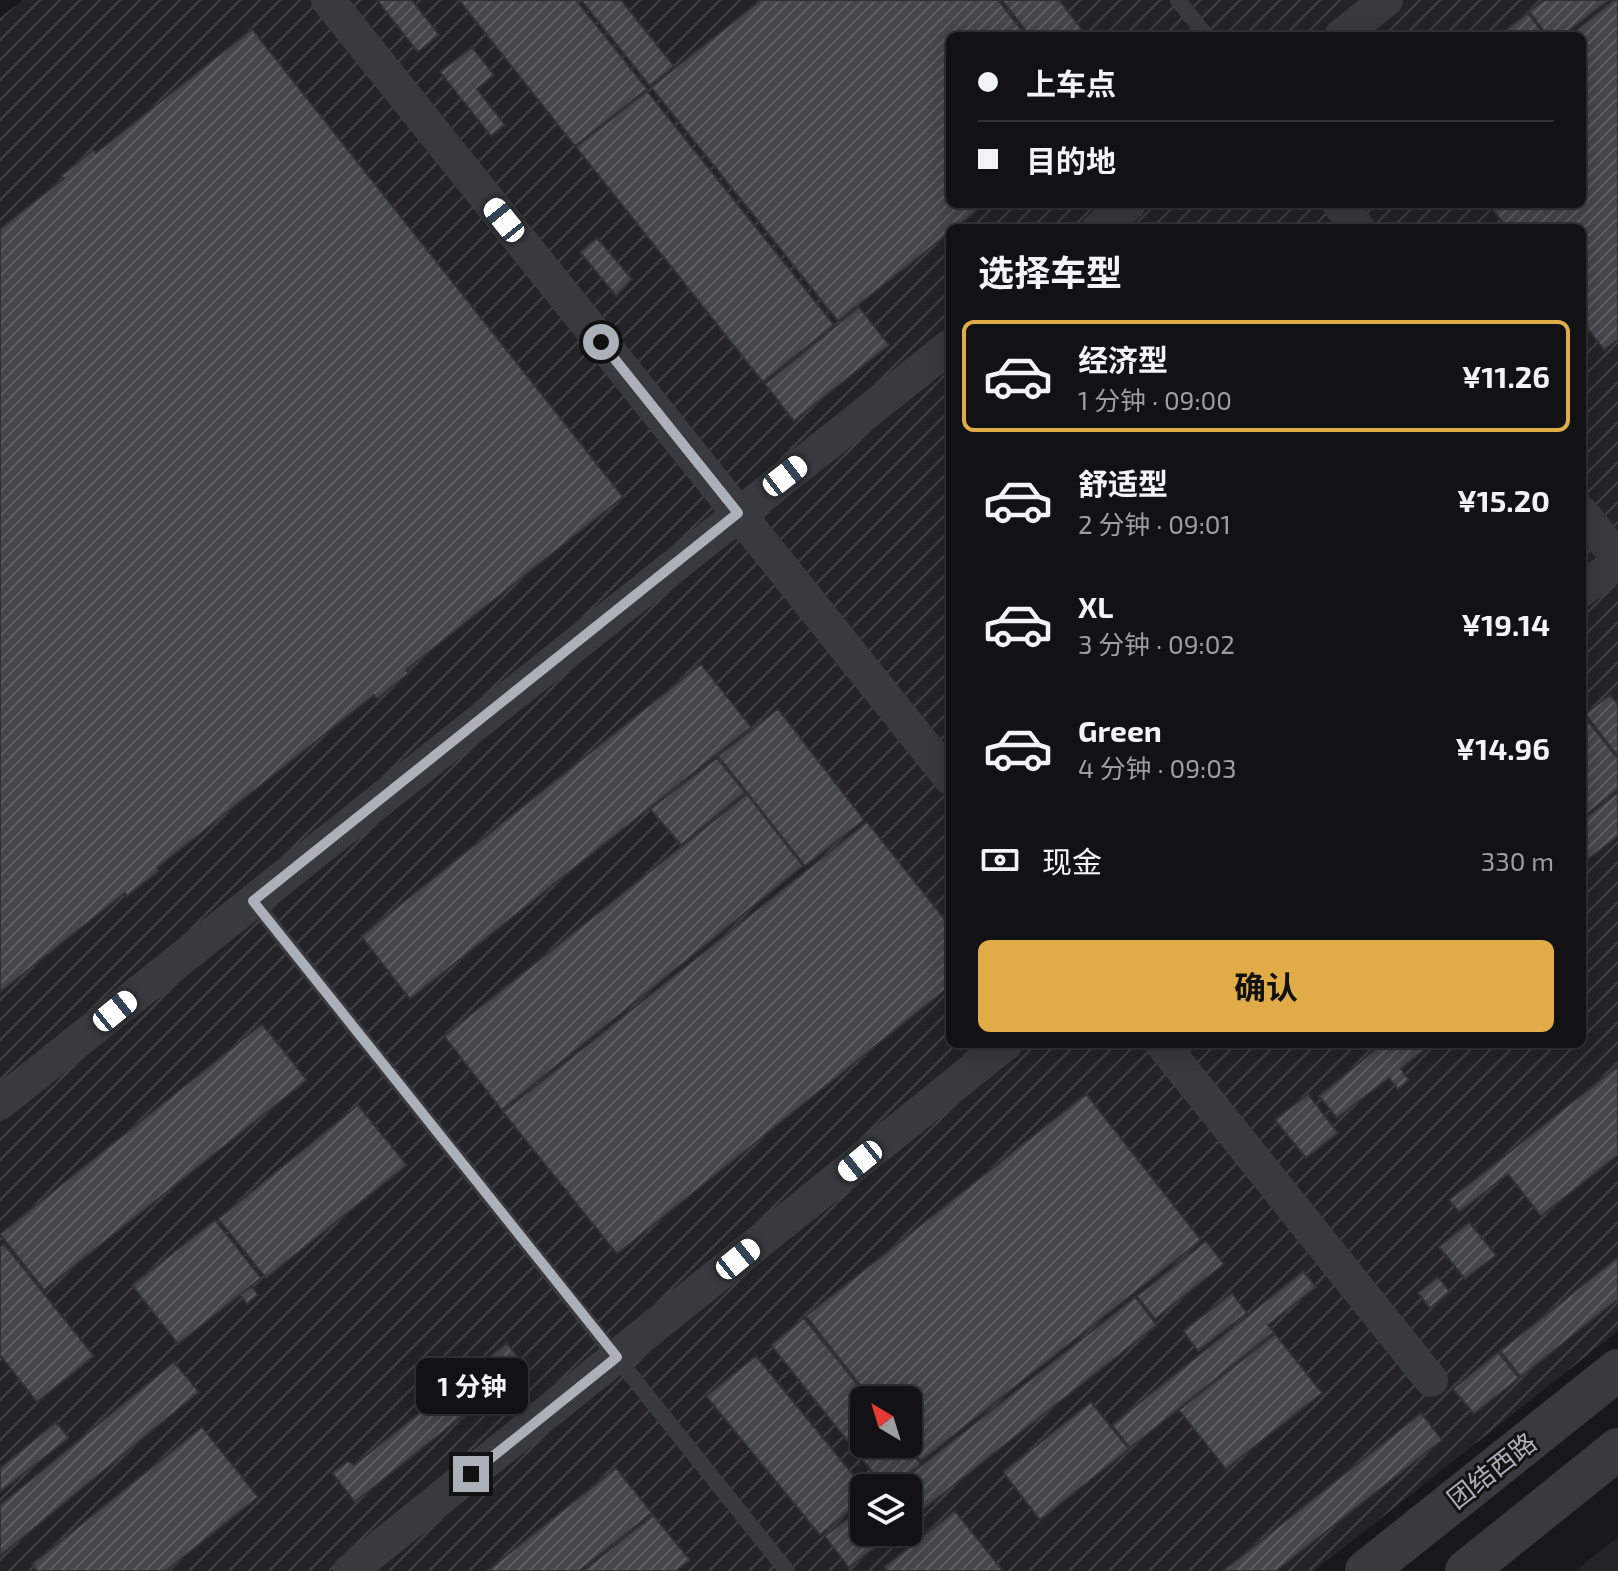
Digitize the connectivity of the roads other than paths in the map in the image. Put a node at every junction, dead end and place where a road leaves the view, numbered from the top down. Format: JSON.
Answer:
{"nodes":[{"id":1,"x":328,"y":0,"type":"edge"},
{"id":2,"x":1178,"y":0,"type":"edge"},
{"id":3,"x":1386,"y":0,"type":"edge"},
{"id":4,"x":1203,"y":32,"type":"edge"},
{"id":5,"x":1346,"y":32,"type":"edge"},
{"id":6,"x":1124,"y":208,"type":"edge"},
{"id":7,"x":1342,"y":208,"type":"edge"},
{"id":8,"x":1104,"y":224,"type":"edge"},
{"id":9,"x":1355,"y":224,"type":"edge"},
{"id":10,"x":946,"y":349,"type":"edge"},
{"id":11,"x":738,"y":513,"type":"junction"},
{"id":12,"x":1586,"y":518,"type":"edge"},
{"id":13,"x":1618,"y":560,"type":"edge"},
{"id":14,"x":1586,"y":587,"type":"edge"},
{"id":15,"x":946,"y":773,"type":"edge"},
{"id":16,"x":253,"y":901,"type":"junction"},
{"id":17,"x":1000,"y":1048,"type":"edge"},
{"id":18,"x":1165,"y":1048,"type":"edge"},
{"id":19,"x":0,"y":1103,"type":"edge"},
{"id":20,"x":617,"y":1357,"type":"junction"},
{"id":21,"x":1618,"y":1370,"type":"edge"},
{"id":22,"x":1431,"y":1380,"type":"dead end"},
{"id":23,"x":1615,"y":1459,"type":"edge"},
{"id":24,"x":350,"y":1571,"type":"edge"},
{"id":25,"x":787,"y":1571,"type":"edge"},
{"id":26,"x":1366,"y":1571,"type":"edge"},
{"id":27,"x":1466,"y":1571,"type":"edge"}],
"edges":[{"from":1,"to":11,"type":"street"},
{"from":2,"to":4,"type":"lane"},
{"from":3,"to":5,"type":"street"},
{"from":6,"to":8,"type":"street"},
{"from":7,"to":9,"type":"street"},
{"from":10,"to":11,"type":"street"},
{"from":11,"to":15,"type":"street"},
{"from":11,"to":16,"type":"street"},
{"from":12,"to":13,"type":"street"},
{"from":13,"to":14,"type":"street"},
{"from":16,"to":19,"type":"street"},
{"from":16,"to":20,"type":"lane"},
{"from":17,"to":20,"type":"street"},
{"from":18,"to":22,"type":"street"},
{"from":20,"to":24,"type":"street"},
{"from":20,"to":25,"type":"lane"},
{"from":21,"to":26,"type":"street","name":"团结西路"},
{"from":23,"to":27,"type":"street"}]}
